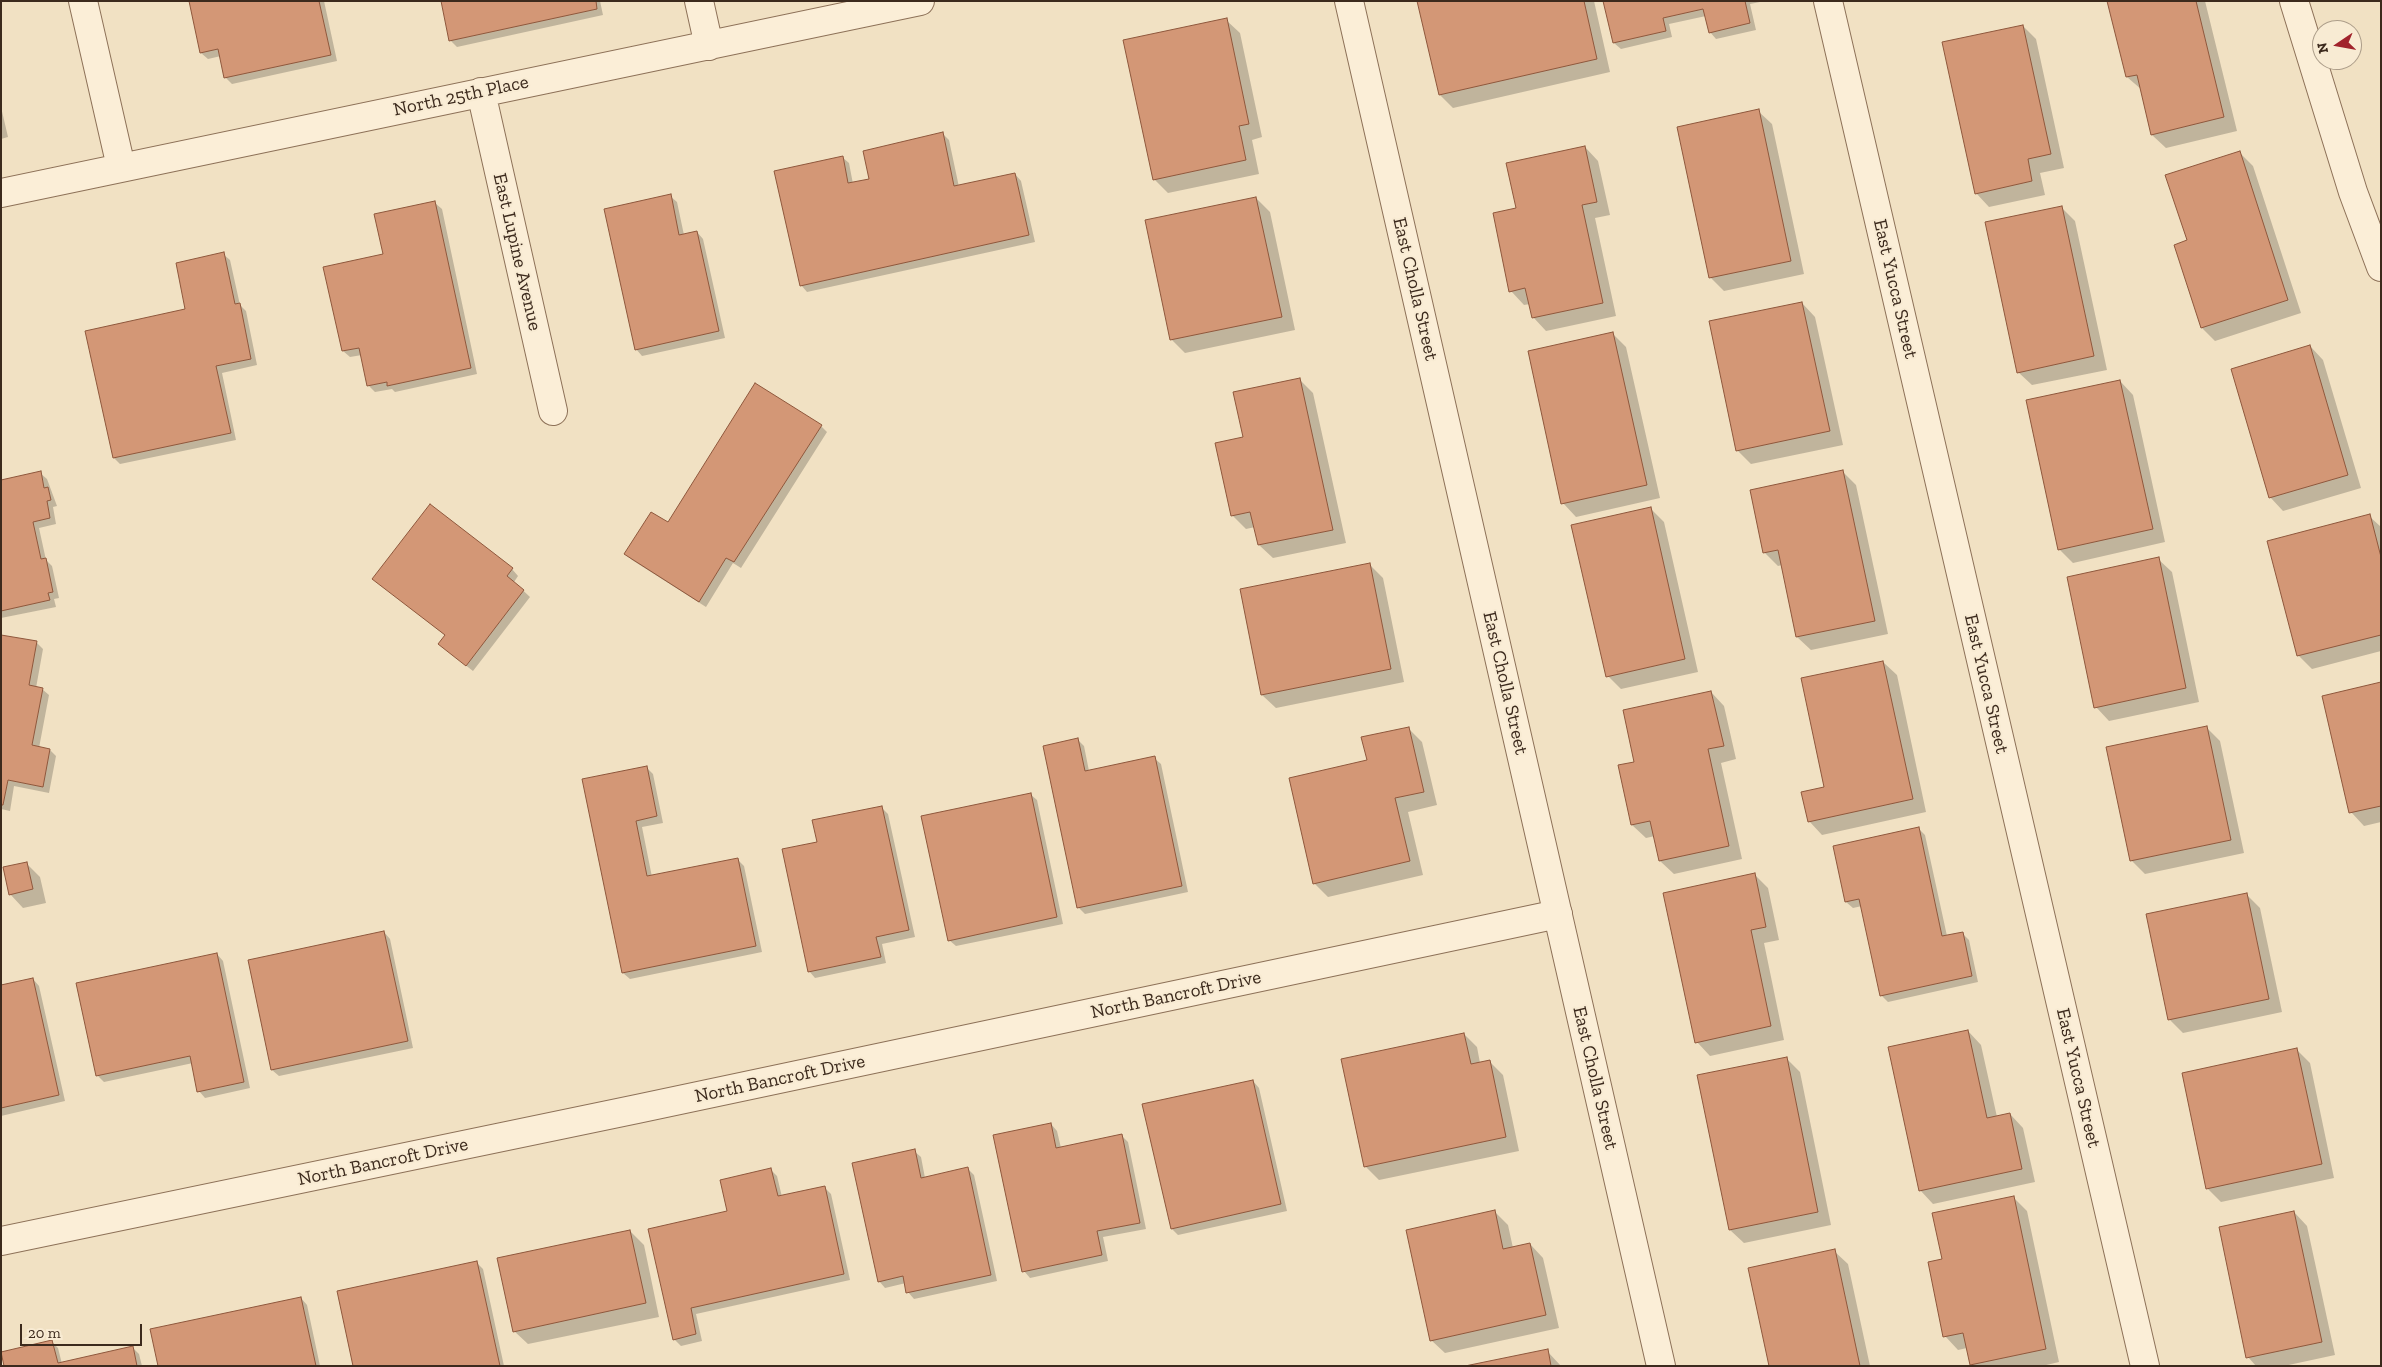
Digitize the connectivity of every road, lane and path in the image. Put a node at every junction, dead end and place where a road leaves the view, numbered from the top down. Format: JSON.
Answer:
{"nodes":[{"id":1,"x":83,"y":1,"type":"edge"},
{"id":2,"x":699,"y":1,"type":"edge"},
{"id":3,"x":920,"y":1,"type":"edge"},
{"id":4,"x":1349,"y":1,"type":"edge"},
{"id":5,"x":1828,"y":1,"type":"edge"},
{"id":6,"x":2294,"y":1,"type":"edge"},
{"id":7,"x":709,"y":46,"type":"junction"},
{"id":8,"x":481,"y":92,"type":"junction"},
{"id":9,"x":121,"y":167,"type":"junction"},
{"id":10,"x":1,"y":193,"type":"edge"},
{"id":11,"x":2381,"y":267,"type":"edge"},
{"id":12,"x":553,"y":411,"type":"dead end"},
{"id":13,"x":1558,"y":914,"type":"junction"},
{"id":14,"x":1,"y":1241,"type":"edge"},
{"id":15,"x":1661,"y":1366,"type":"edge"},
{"id":16,"x":2145,"y":1366,"type":"edge"}],
"edges":[{"from":1,"to":9,"type":"street"},
{"from":2,"to":7,"type":"street"},
{"from":3,"to":7,"type":"street","name":"North 25th Place"},
{"from":4,"to":13,"type":"street","name":"East Cholla Street"},
{"from":5,"to":16,"type":"street","name":"East Yucca Street"},
{"from":6,"to":11,"type":"street"},
{"from":7,"to":8,"type":"street","name":"North 25th Place"},
{"from":8,"to":9,"type":"street","name":"North 25th Place"},
{"from":8,"to":12,"type":"street","name":"East Lupine Avenue"},
{"from":9,"to":10,"type":"street","name":"North 25th Place"},
{"from":13,"to":14,"type":"street","name":"North Bancroft Drive"},
{"from":13,"to":15,"type":"street","name":"East Cholla Street"}]}
